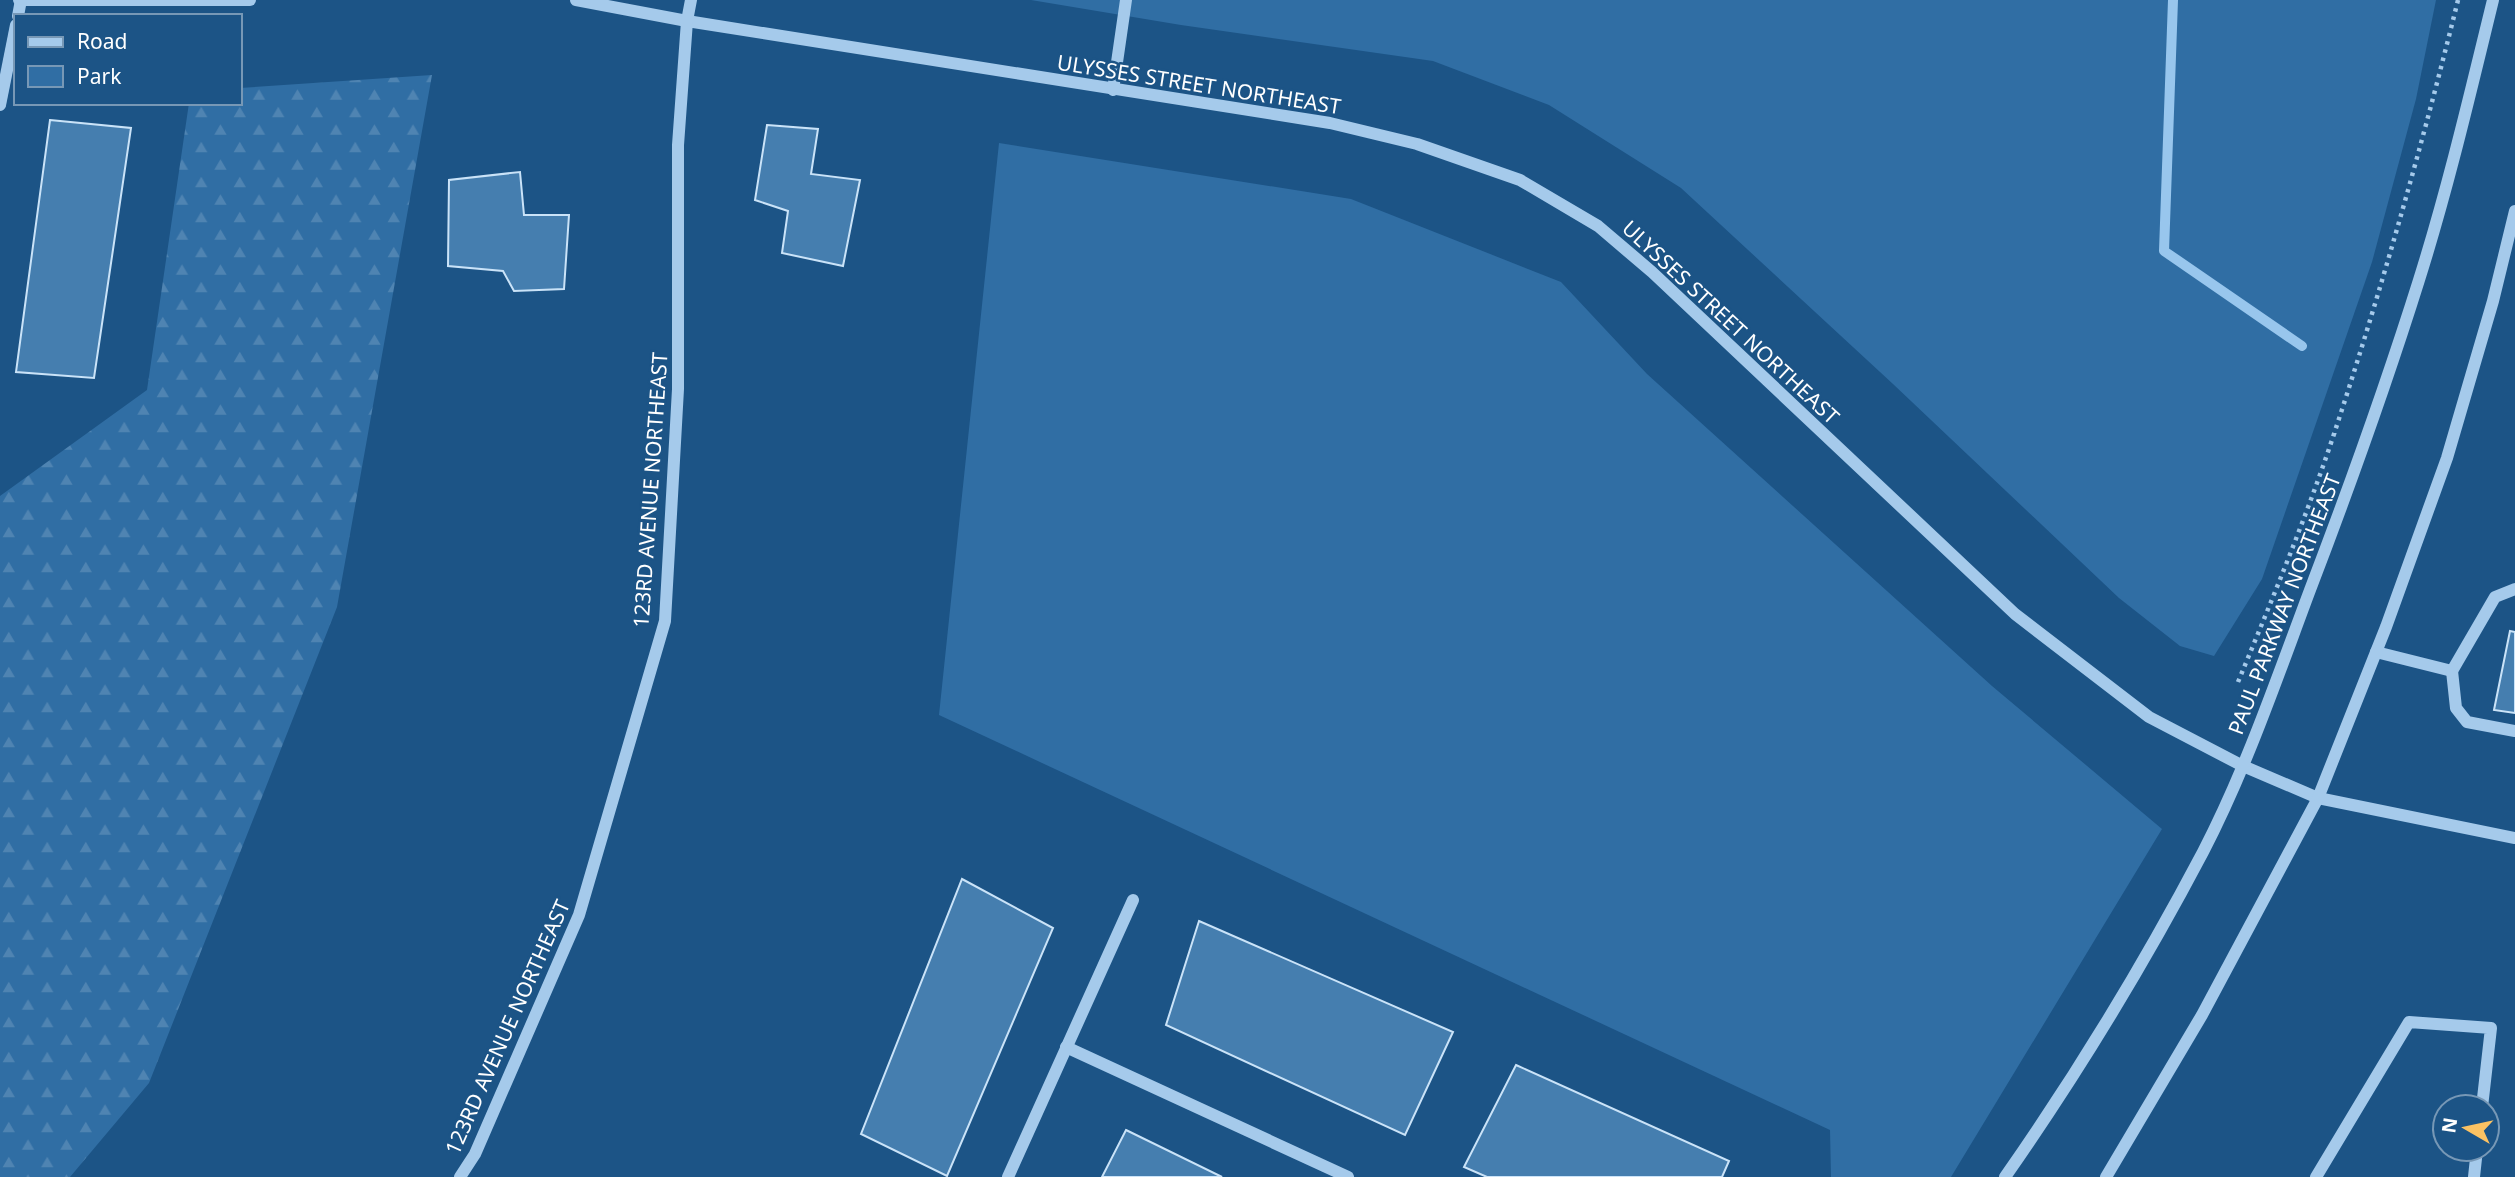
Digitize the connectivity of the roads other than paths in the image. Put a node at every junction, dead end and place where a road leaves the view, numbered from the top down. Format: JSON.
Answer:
{"nodes":[{"id":1,"x":20,"y":0,"type":"edge"},
{"id":2,"x":250,"y":0,"type":"edge"},
{"id":3,"x":576,"y":0,"type":"edge"},
{"id":4,"x":691,"y":0,"type":"edge"},
{"id":5,"x":1126,"y":0,"type":"edge"},
{"id":6,"x":2493,"y":0,"type":"edge"},
{"id":7,"x":687,"y":21,"type":"junction"},
{"id":8,"x":14,"y":35,"type":"edge"},
{"id":9,"x":1114,"y":90,"type":"junction"},
{"id":10,"x":0,"y":105,"type":"edge"},
{"id":11,"x":2515,"y":211,"type":"edge"},
{"id":12,"x":2515,"y":589,"type":"edge"},
{"id":13,"x":2376,"y":652,"type":"junction"},
{"id":14,"x":2452,"y":671,"type":"junction"},
{"id":15,"x":2515,"y":731,"type":"edge"},
{"id":16,"x":2243,"y":766,"type":"junction"},
{"id":17,"x":2318,"y":797,"type":"junction"},
{"id":18,"x":2515,"y":838,"type":"edge"},
{"id":19,"x":1133,"y":900,"type":"dead end"},
{"id":20,"x":1066,"y":1047,"type":"junction"},
{"id":21,"x":2484,"y":1093,"type":"edge"},
{"id":22,"x":460,"y":1177,"type":"edge"},
{"id":23,"x":1008,"y":1177,"type":"edge"},
{"id":24,"x":1348,"y":1177,"type":"edge"},
{"id":25,"x":2005,"y":1177,"type":"edge"},
{"id":26,"x":2106,"y":1177,"type":"edge"},
{"id":27,"x":2316,"y":1177,"type":"edge"}],
"edges":[{"from":1,"to":2,"type":"street"},
{"from":3,"to":7,"type":"street","name":"ULYSSES STREET NORTHEAST"},
{"from":4,"to":7,"type":"street","name":"123RD AVENUE NORTHEAST"},
{"from":5,"to":9,"type":"street"},
{"from":6,"to":16,"type":"street","name":"PAUL PARKWAY NORTHEAST"},
{"from":7,"to":9,"type":"street","name":"ULYSSES STREET NORTHEAST"},
{"from":7,"to":22,"type":"street","name":"123RD AVENUE NORTHEAST"},
{"from":8,"to":10,"type":"street"},
{"from":9,"to":16,"type":"street","name":"ULYSSES STREET NORTHEAST"},
{"from":11,"to":13,"type":"street"},
{"from":12,"to":14,"type":"street"},
{"from":13,"to":14,"type":"street"},
{"from":13,"to":17,"type":"street"},
{"from":14,"to":15,"type":"street"},
{"from":16,"to":17,"type":"street","name":"ULYSSES STREET NORTHEAST"},
{"from":16,"to":25,"type":"street","name":"PAUL PARKWAY NORTHEAST"},
{"from":17,"to":18,"type":"street","name":"ULYSSES STREET NORTHEAST"},
{"from":17,"to":26,"type":"street"},
{"from":19,"to":20,"type":"street"},
{"from":20,"to":23,"type":"street"},
{"from":20,"to":24,"type":"street"},
{"from":21,"to":27,"type":"street"}]}
